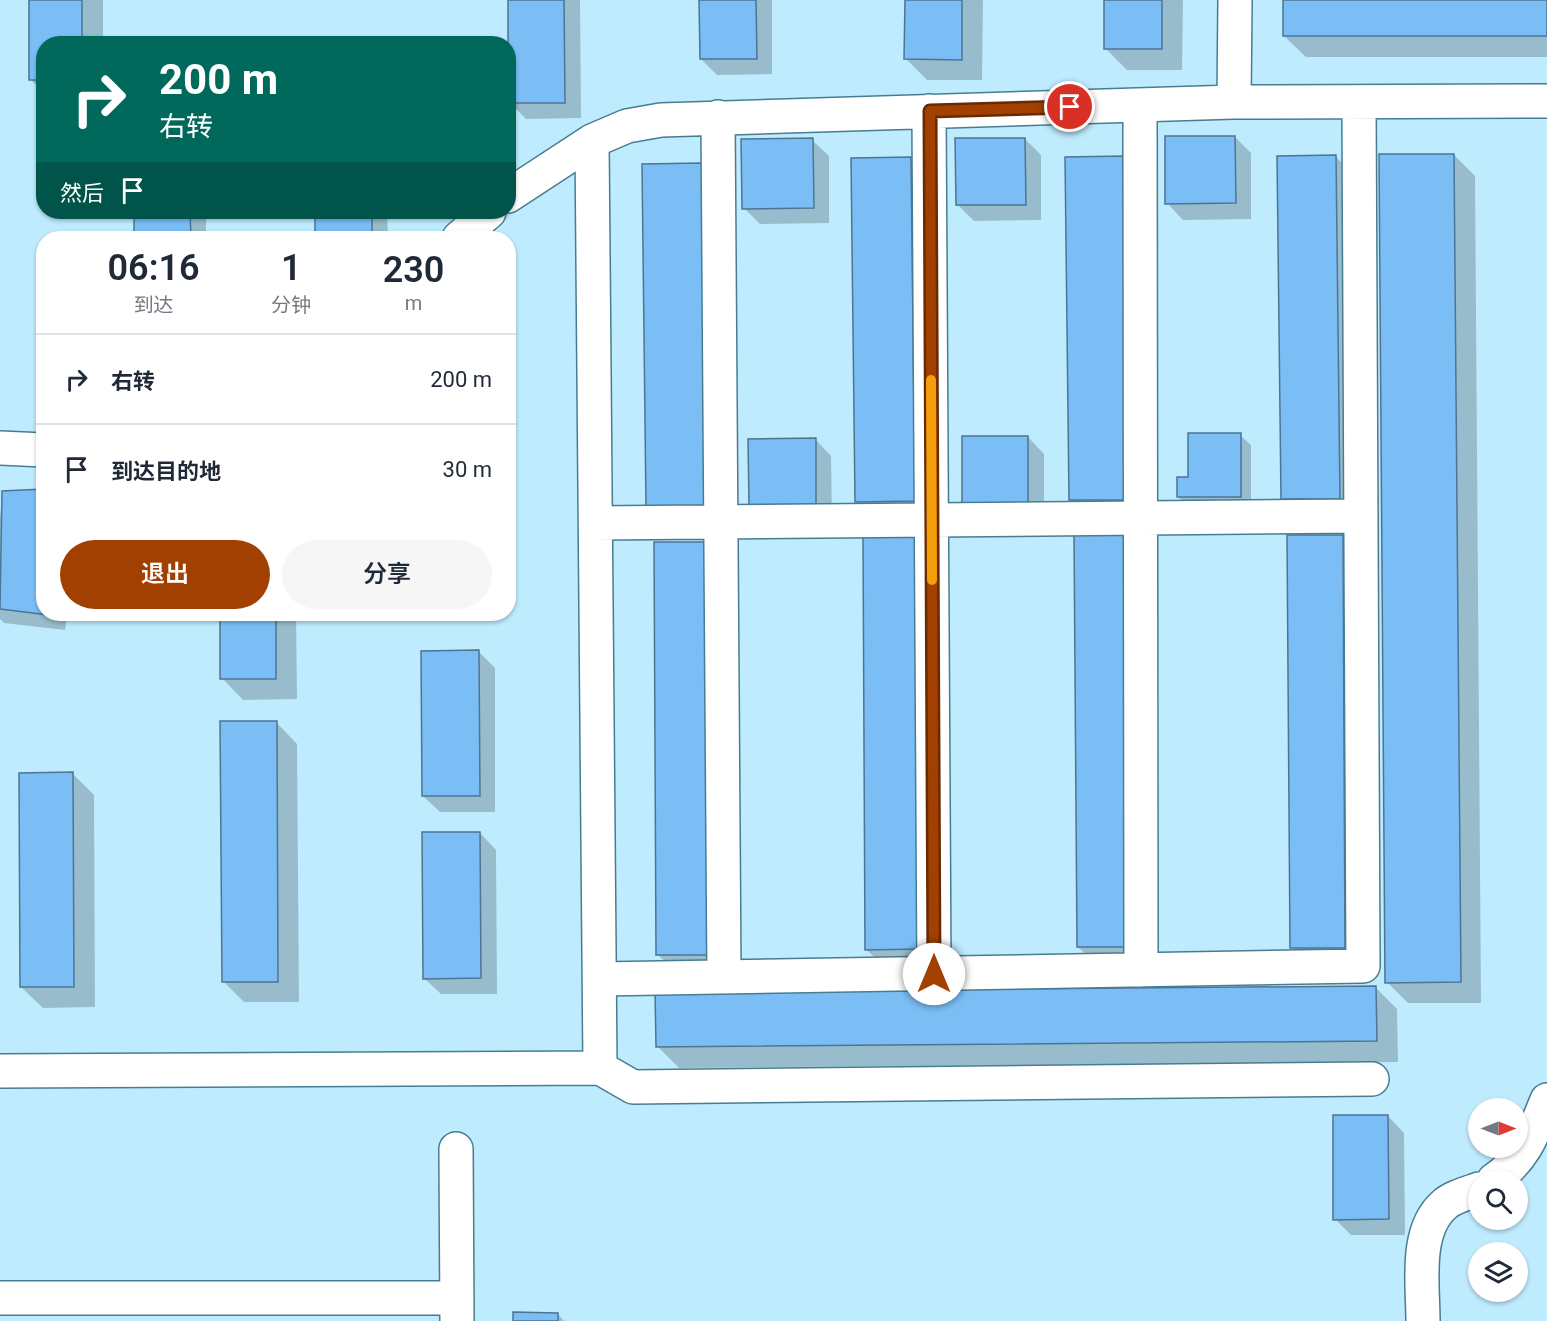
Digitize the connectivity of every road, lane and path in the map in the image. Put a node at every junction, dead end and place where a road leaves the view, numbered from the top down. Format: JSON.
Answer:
{"nodes":[{"id":1,"x":1235,"y":0,"type":"edge"},
{"id":2,"x":1547,"y":101,"type":"edge"},
{"id":3,"x":1234,"y":102,"type":"junction"},
{"id":4,"x":1359,"y":102,"type":"junction"},
{"id":5,"x":1140,"y":105,"type":"junction"},
{"id":6,"x":930,"y":111,"type":"junction"},
{"id":7,"x":718,"y":117,"type":"junction"},
{"id":8,"x":592,"y":141,"type":"junction"},
{"id":9,"x":516,"y":191,"type":"edge"},
{"id":10,"x":481,"y":219,"type":"edge"},
{"id":11,"x":467,"y":231,"type":"edge"},
{"id":12,"x":0,"y":448,"type":"edge"},
{"id":13,"x":36,"y":450,"type":"edge"},
{"id":14,"x":1361,"y":516,"type":"junction"},
{"id":15,"x":1140,"y":518,"type":"junction"},
{"id":16,"x":931,"y":520,"type":"junction"},
{"id":17,"x":721,"y":522,"type":"junction"},
{"id":18,"x":596,"y":523,"type":"junction"},
{"id":19,"x":1141,"y":970,"type":"junction"},
{"id":20,"x":934,"y":974,"type":"junction"},
{"id":21,"x":724,"y":977,"type":"junction"},
{"id":22,"x":600,"y":979,"type":"junction"},
{"id":23,"x":600,"y":1068,"type":"junction"},
{"id":24,"x":0,"y":1071,"type":"edge"},
{"id":25,"x":1372,"y":1079,"type":"dead end"},
{"id":26,"x":1547,"y":1100,"type":"edge"},
{"id":27,"x":456,"y":1149,"type":"dead end"},
{"id":28,"x":1511,"y":1170,"type":"edge"},
{"id":29,"x":1468,"y":1194,"type":"edge"},
{"id":30,"x":0,"y":1298,"type":"edge"},
{"id":31,"x":457,"y":1309,"type":"edge"},
{"id":32,"x":1423,"y":1321,"type":"edge"}],
"edges":[{"from":1,"to":3,"type":"street"},
{"from":2,"to":4,"type":"street"},
{"from":3,"to":4,"type":"street"},
{"from":3,"to":5,"type":"street"},
{"from":4,"to":14,"type":"street"},
{"from":5,"to":6,"type":"street"},
{"from":5,"to":15,"type":"street"},
{"from":6,"to":7,"type":"street"},
{"from":6,"to":16,"type":"street"},
{"from":7,"to":8,"type":"street"},
{"from":7,"to":17,"type":"street"},
{"from":8,"to":9,"type":"street"},
{"from":8,"to":18,"type":"street"},
{"from":10,"to":11,"type":"street"},
{"from":12,"to":13,"type":"street"},
{"from":14,"to":15,"type":"street"},
{"from":14,"to":19,"type":"street"},
{"from":15,"to":16,"type":"street"},
{"from":15,"to":19,"type":"street"},
{"from":16,"to":17,"type":"street"},
{"from":16,"to":20,"type":"street"},
{"from":17,"to":18,"type":"street"},
{"from":17,"to":21,"type":"street"},
{"from":18,"to":22,"type":"street"},
{"from":19,"to":20,"type":"street"},
{"from":20,"to":21,"type":"street"},
{"from":21,"to":22,"type":"street"},
{"from":22,"to":23,"type":"street"},
{"from":23,"to":24,"type":"street"},
{"from":23,"to":25,"type":"street"},
{"from":26,"to":28,"type":"street"},
{"from":27,"to":31,"type":"street"},
{"from":29,"to":32,"type":"street"},
{"from":30,"to":31,"type":"street"}]}
